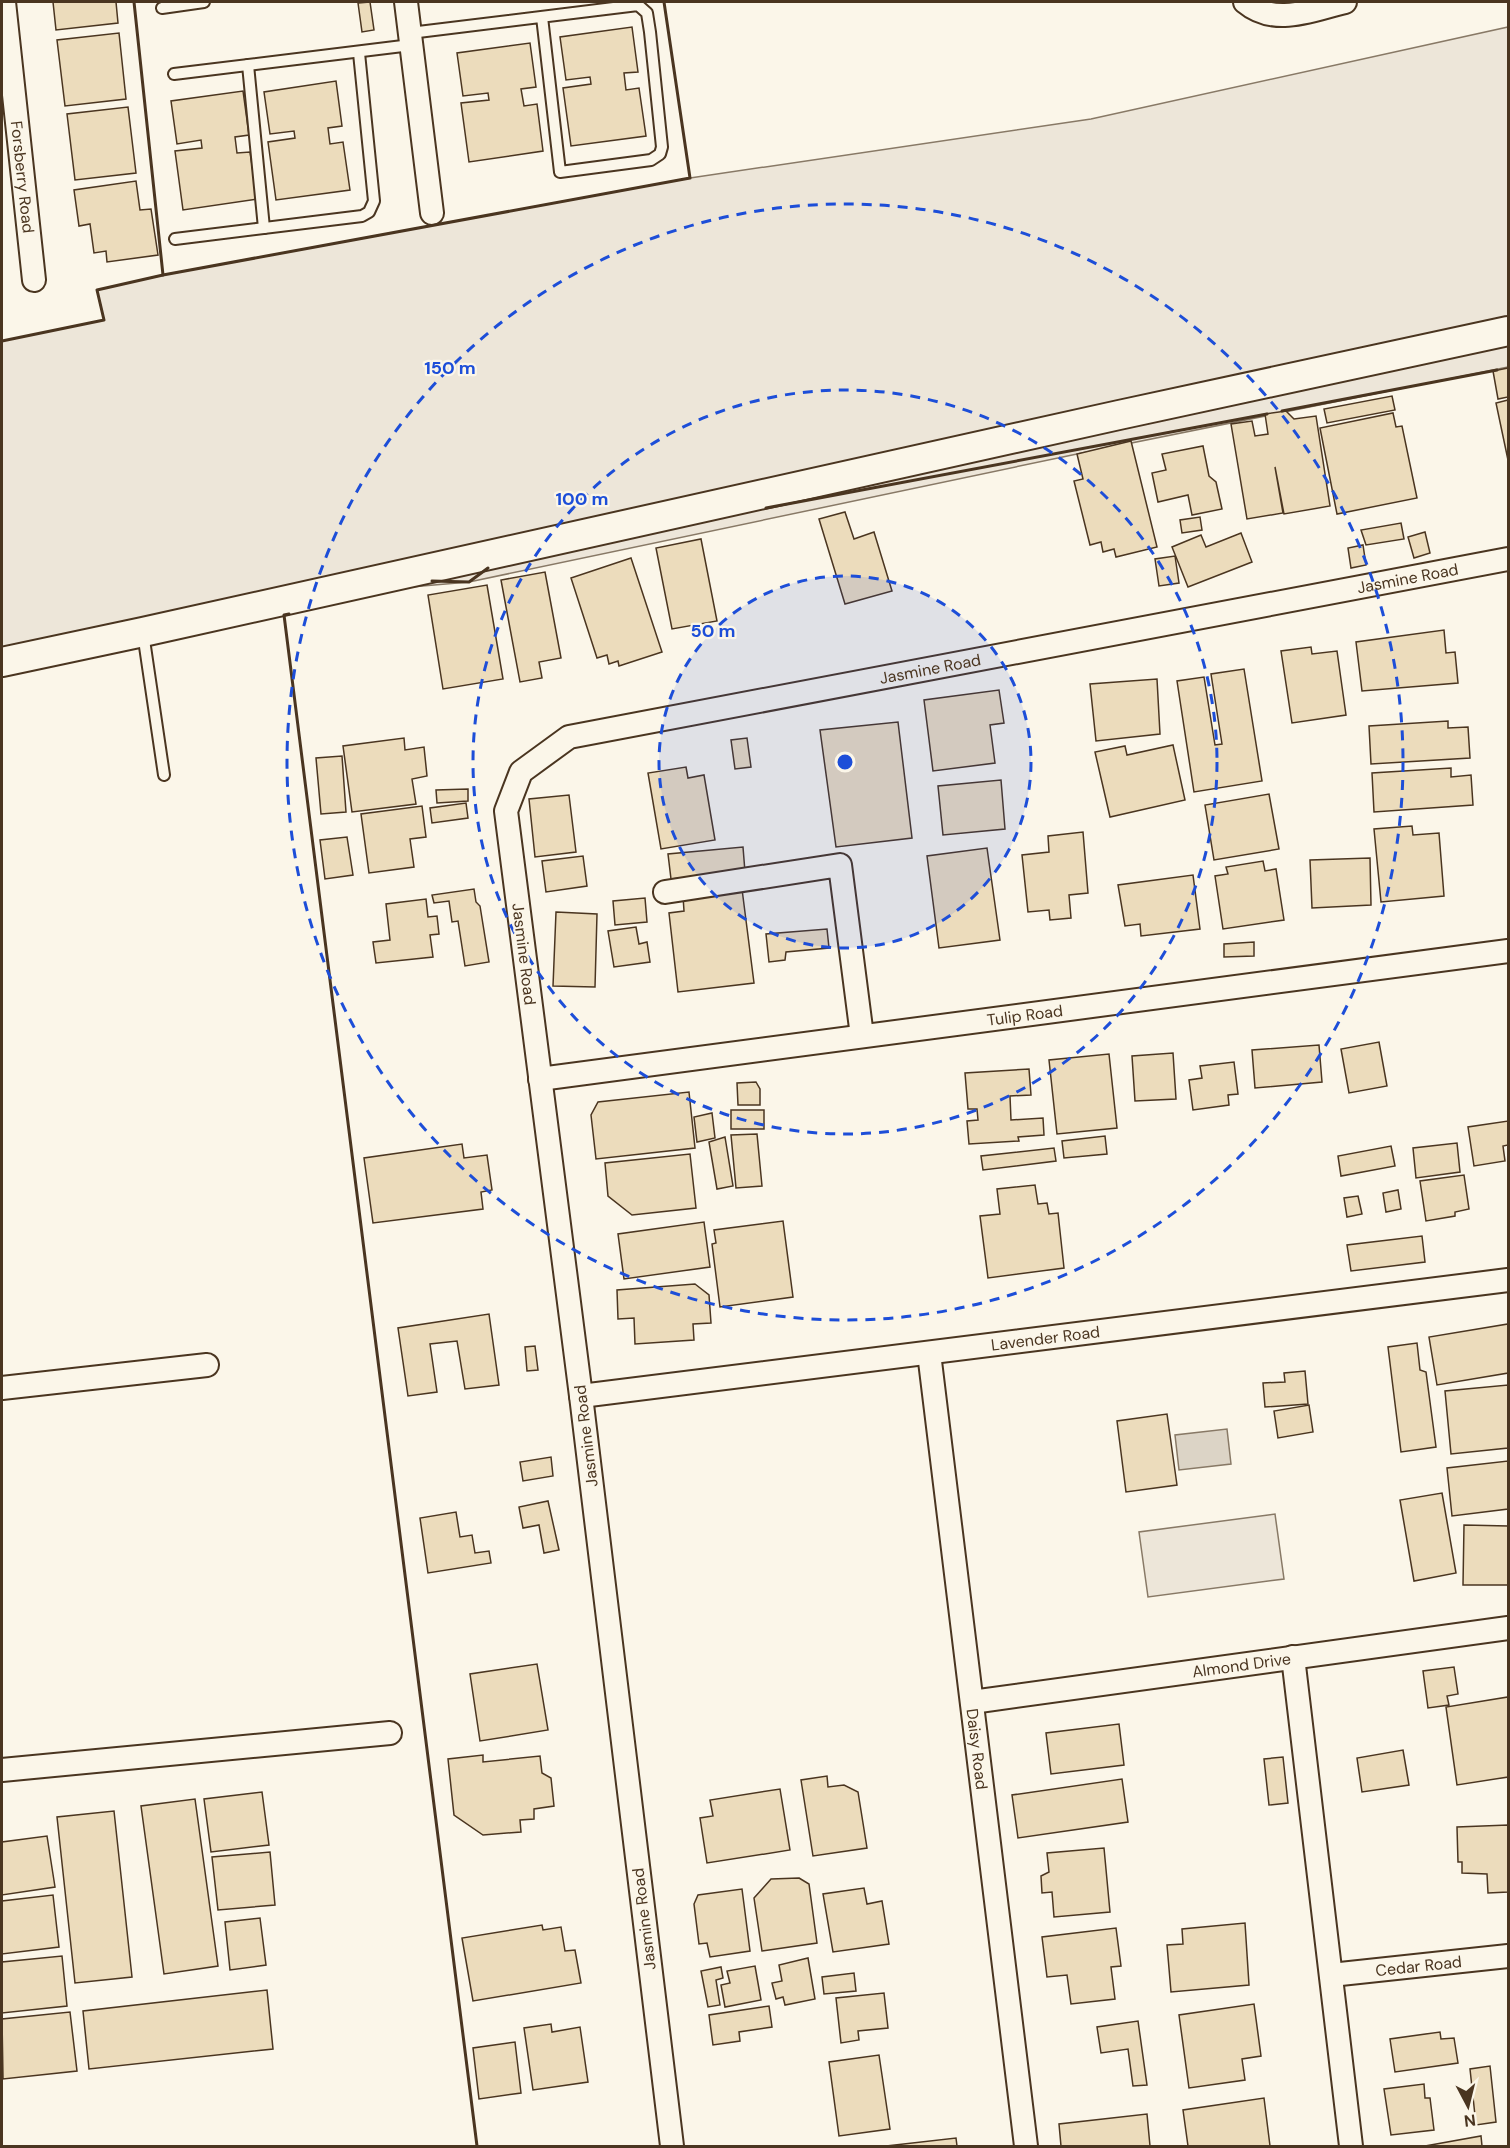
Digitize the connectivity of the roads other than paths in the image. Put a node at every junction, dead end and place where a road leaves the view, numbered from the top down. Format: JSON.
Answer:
{"nodes":[{"id":1,"x":4,"y":2,"type":"edge"},
{"id":2,"x":204,"y":2,"type":"edge"},
{"id":3,"x":406,"y":2,"type":"edge"},
{"id":4,"x":1245,"y":2,"type":"edge"},
{"id":5,"x":1345,"y":2,"type":"edge"},
{"id":6,"x":162,"y":8,"type":"dead end"},
{"id":7,"x":542,"y":17,"type":"junction"},
{"id":8,"x":411,"y":39,"type":"junction"},
{"id":9,"x":358,"y":53,"type":"junction"},
{"id":10,"x":248,"y":65,"type":"junction"},
{"id":11,"x":174,"y":74,"type":"dead end"},
{"id":12,"x":432,"y":213,"type":"dead end"},
{"id":13,"x":264,"y":228,"type":"junction"},
{"id":14,"x":175,"y":239,"type":"dead end"},
{"id":15,"x":34,"y":280,"type":"dead end"},
{"id":16,"x":1509,"y":331,"type":"edge"},
{"id":17,"x":1509,"y":559,"type":"edge"},
{"id":18,"x":143,"y":632,"type":"junction"},
{"id":19,"x":2,"y":662,"type":"edge"},
{"id":20,"x":164,"y":776,"type":"dead end"},
{"id":21,"x":666,"y":892,"type":"dead end"},
{"id":22,"x":1509,"y":951,"type":"edge"},
{"id":23,"x":862,"y":1036,"type":"junction"},
{"id":24,"x":540,"y":1078,"type":"junction"},
{"id":25,"x":1509,"y":1280,"type":"edge"},
{"id":26,"x":929,"y":1353,"type":"junction"},
{"id":27,"x":207,"y":1365,"type":"dead end"},
{"id":28,"x":2,"y":1388,"type":"edge"},
{"id":29,"x":581,"y":1396,"type":"junction"},
{"id":30,"x":1509,"y":1628,"type":"edge"},
{"id":31,"x":1293,"y":1657,"type":"junction"},
{"id":32,"x":972,"y":1702,"type":"junction"},
{"id":33,"x":390,"y":1733,"type":"dead end"},
{"id":34,"x":2,"y":1770,"type":"edge"},
{"id":35,"x":1509,"y":1956,"type":"edge"},
{"id":36,"x":1330,"y":1975,"type":"junction"},
{"id":37,"x":672,"y":2146,"type":"edge"},
{"id":38,"x":1026,"y":2146,"type":"edge"},
{"id":39,"x":1351,"y":2146,"type":"edge"}],
"edges":[{"from":1,"to":15,"type":"street","name":"Forsberry Road"},
{"from":2,"to":6,"type":"lane"},
{"from":3,"to":8,"type":"street"},
{"from":4,"to":5,"type":"street"},
{"from":7,"to":7,"type":"lane"},
{"from":7,"to":8,"type":"lane"},
{"from":8,"to":9,"type":"lane"},
{"from":8,"to":12,"type":"street"},
{"from":9,"to":10,"type":"lane"},
{"from":9,"to":13,"type":"lane"},
{"from":10,"to":11,"type":"lane"},
{"from":10,"to":13,"type":"lane"},
{"from":13,"to":14,"type":"lane"},
{"from":16,"to":18,"type":"street"},
{"from":17,"to":24,"type":"street","name":"Jasmine Road"},
{"from":18,"to":19,"type":"street"},
{"from":18,"to":20,"type":"lane"},
{"from":21,"to":23,"type":"street"},
{"from":22,"to":23,"type":"street","name":"Tulip Road"},
{"from":23,"to":24,"type":"street","name":"Tulip Road"},
{"from":24,"to":29,"type":"street","name":"Jasmine Road"},
{"from":25,"to":26,"type":"street","name":"Lavender Road"},
{"from":26,"to":29,"type":"street","name":"Lavender Road"},
{"from":26,"to":32,"type":"street","name":"Daisy Road"},
{"from":27,"to":28,"type":"street"},
{"from":29,"to":37,"type":"street","name":"Jasmine Road"},
{"from":30,"to":31,"type":"street","name":"Almond Drive"},
{"from":31,"to":32,"type":"street","name":"Almond Drive"},
{"from":31,"to":36,"type":"street"},
{"from":32,"to":38,"type":"street","name":"Daisy Road"},
{"from":33,"to":34,"type":"street"},
{"from":35,"to":36,"type":"street","name":"Cedar Road"},
{"from":36,"to":39,"type":"street"}]}
